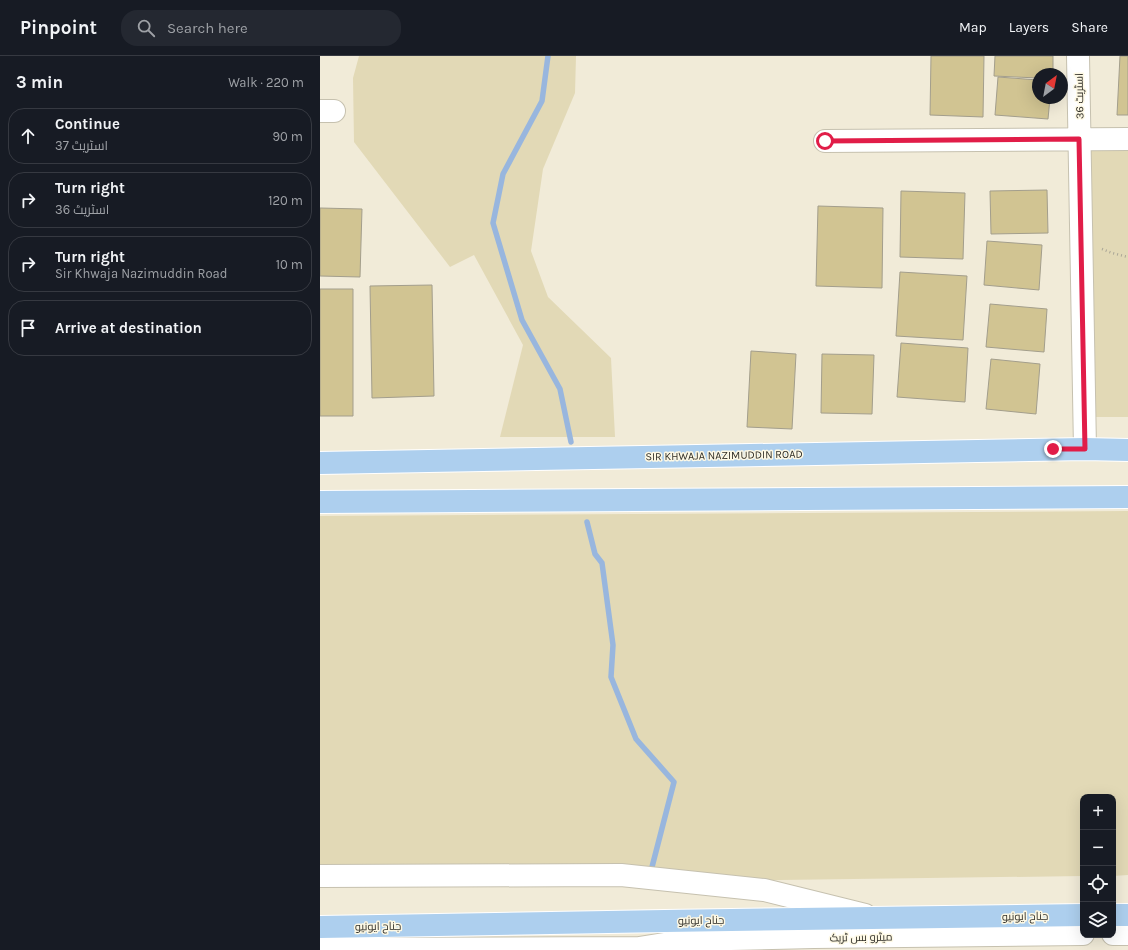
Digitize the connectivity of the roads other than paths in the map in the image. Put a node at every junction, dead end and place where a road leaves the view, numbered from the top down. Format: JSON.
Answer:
{"nodes":[{"id":1,"x":1078,"y":56,"type":"edge"},
{"id":2,"x":1079,"y":139,"type":"junction"},
{"id":3,"x":1128,"y":139,"type":"edge"},
{"id":4,"x":825,"y":141,"type":"dead end"},
{"id":5,"x":1085,"y":449,"type":"junction"},
{"id":6,"x":1128,"y":450,"type":"edge"},
{"id":7,"x":320,"y":463,"type":"edge"},
{"id":8,"x":1128,"y":497,"type":"edge"},
{"id":9,"x":320,"y":502,"type":"edge"},
{"id":10,"x":320,"y":876,"type":"edge"},
{"id":11,"x":1080,"y":915,"type":"edge"},
{"id":12,"x":1116,"y":915,"type":"edge"},
{"id":13,"x":1128,"y":915,"type":"edge"},
{"id":14,"x":881,"y":918,"type":"junction"},
{"id":15,"x":320,"y":927,"type":"edge"},
{"id":16,"x":1080,"y":934,"type":"edge"},
{"id":17,"x":1116,"y":934,"type":"edge"},
{"id":18,"x":1128,"y":934,"type":"edge"},
{"id":19,"x":320,"y":949,"type":"edge"},
{"id":20,"x":645,"y":949,"type":"edge"}],
"edges":[{"from":1,"to":2,"type":"street","name":"اسٹریٹ 36"},
{"from":2,"to":3,"type":"street"},
{"from":2,"to":4,"type":"street"},
{"from":2,"to":5,"type":"street","name":"اسٹریٹ 36"},
{"from":5,"to":6,"type":"main road","name":"SIR KHWAJA NAZIMUDDIN ROAD"},
{"from":5,"to":7,"type":"main road","name":"SIR KHWAJA NAZIMUDDIN ROAD"},
{"from":8,"to":9,"type":"main road"},
{"from":10,"to":14,"type":"street"},
{"from":11,"to":14,"type":"main road","name":"جناح ایونیو"},
{"from":12,"to":13,"type":"main road"},
{"from":14,"to":15,"type":"main road","name":"جناح ایونیو"},
{"from":16,"to":20,"type":"street","name":"میٹرو بس ٹریک"},
{"from":17,"to":18,"type":"street"},
{"from":19,"to":20,"type":"street","name":"میٹرو بس ٹریک"}]}
